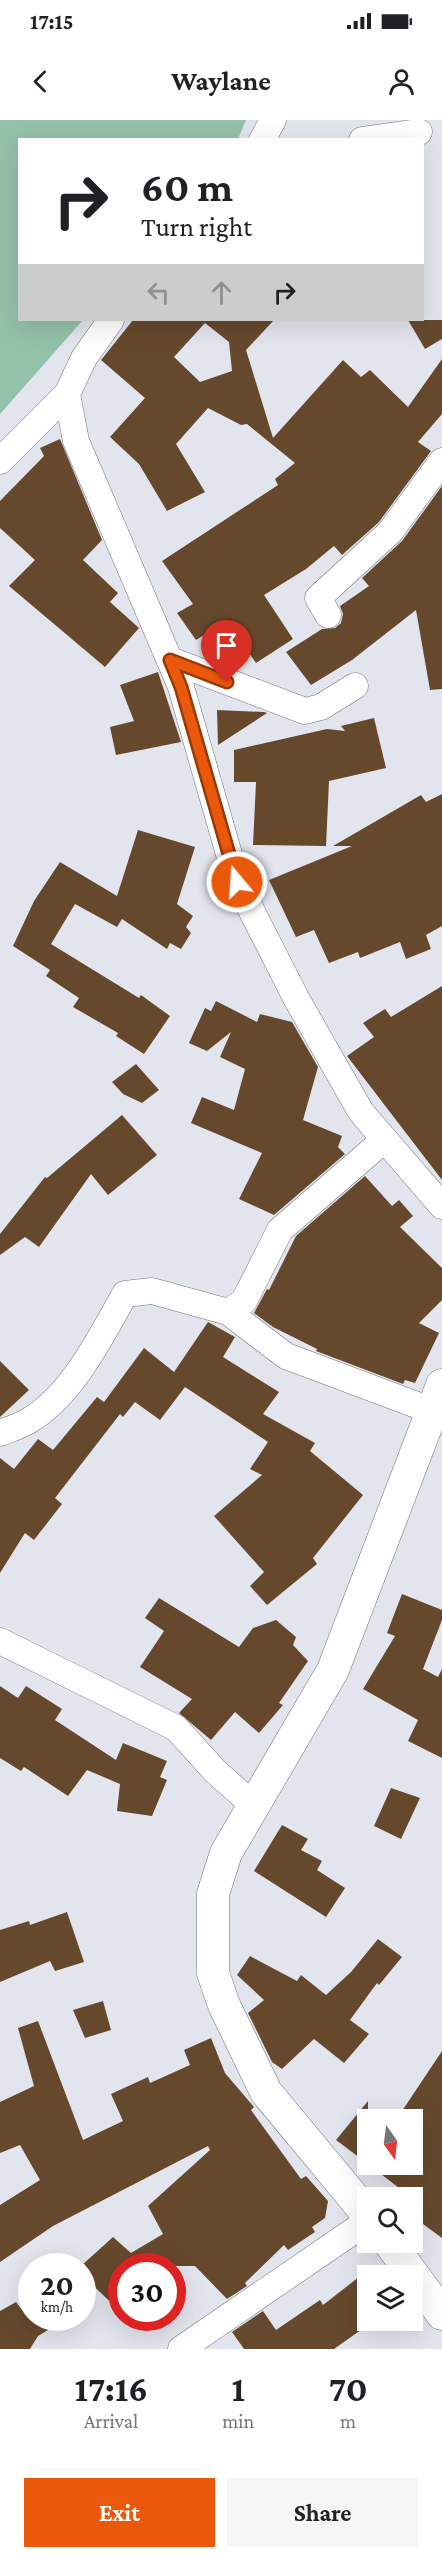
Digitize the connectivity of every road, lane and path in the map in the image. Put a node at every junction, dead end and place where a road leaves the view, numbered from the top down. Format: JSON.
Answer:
{"nodes":[{"id":1,"x":273,"y":120,"type":"edge"},
{"id":2,"x":419,"y":132,"type":"dead end"},
{"id":3,"x":263,"y":138,"type":"edge"},
{"id":4,"x":376,"y":138,"type":"edge"},
{"id":5,"x":110,"y":321,"type":"edge"},
{"id":6,"x":67,"y":394,"type":"junction"},
{"id":7,"x":0,"y":461,"type":"edge"},
{"id":8,"x":442,"y":461,"type":"edge"},
{"id":9,"x":328,"y":615,"type":"dead end"},
{"id":10,"x":170,"y":660,"type":"junction"},
{"id":11,"x":355,"y":686,"type":"dead end"},
{"id":12,"x":384,"y":1140,"type":"junction"},
{"id":13,"x":442,"y":1206,"type":"edge"},
{"id":14,"x":228,"y":1312,"type":"junction"},
{"id":15,"x":436,"y":1398,"type":"edge"},
{"id":16,"x":0,"y":1433,"type":"edge"},
{"id":17,"x":0,"y":1641,"type":"edge"},
{"id":18,"x":252,"y":1804,"type":"junction"},
{"id":19,"x":357,"y":2202,"type":"edge"},
{"id":20,"x":357,"y":2229,"type":"edge"},
{"id":21,"x":397,"y":2253,"type":"edge"},
{"id":22,"x":442,"y":2314,"type":"edge"},
{"id":23,"x":181,"y":2349,"type":"edge"}],
"edges":[{"from":1,"to":3,"type":"street"},
{"from":2,"to":4,"type":"street"},
{"from":5,"to":6,"type":"street"},
{"from":6,"to":7,"type":"street"},
{"from":6,"to":10,"type":"street"},
{"from":8,"to":9,"type":"street"},
{"from":10,"to":11,"type":"street"},
{"from":10,"to":12,"type":"street"},
{"from":12,"to":13,"type":"street"},
{"from":12,"to":14,"type":"street"},
{"from":14,"to":15,"type":"street"},
{"from":14,"to":16,"type":"street"},
{"from":15,"to":18,"type":"street"},
{"from":17,"to":18,"type":"street"},
{"from":18,"to":19,"type":"street"},
{"from":20,"to":23,"type":"street"},
{"from":21,"to":22,"type":"street"}]}
